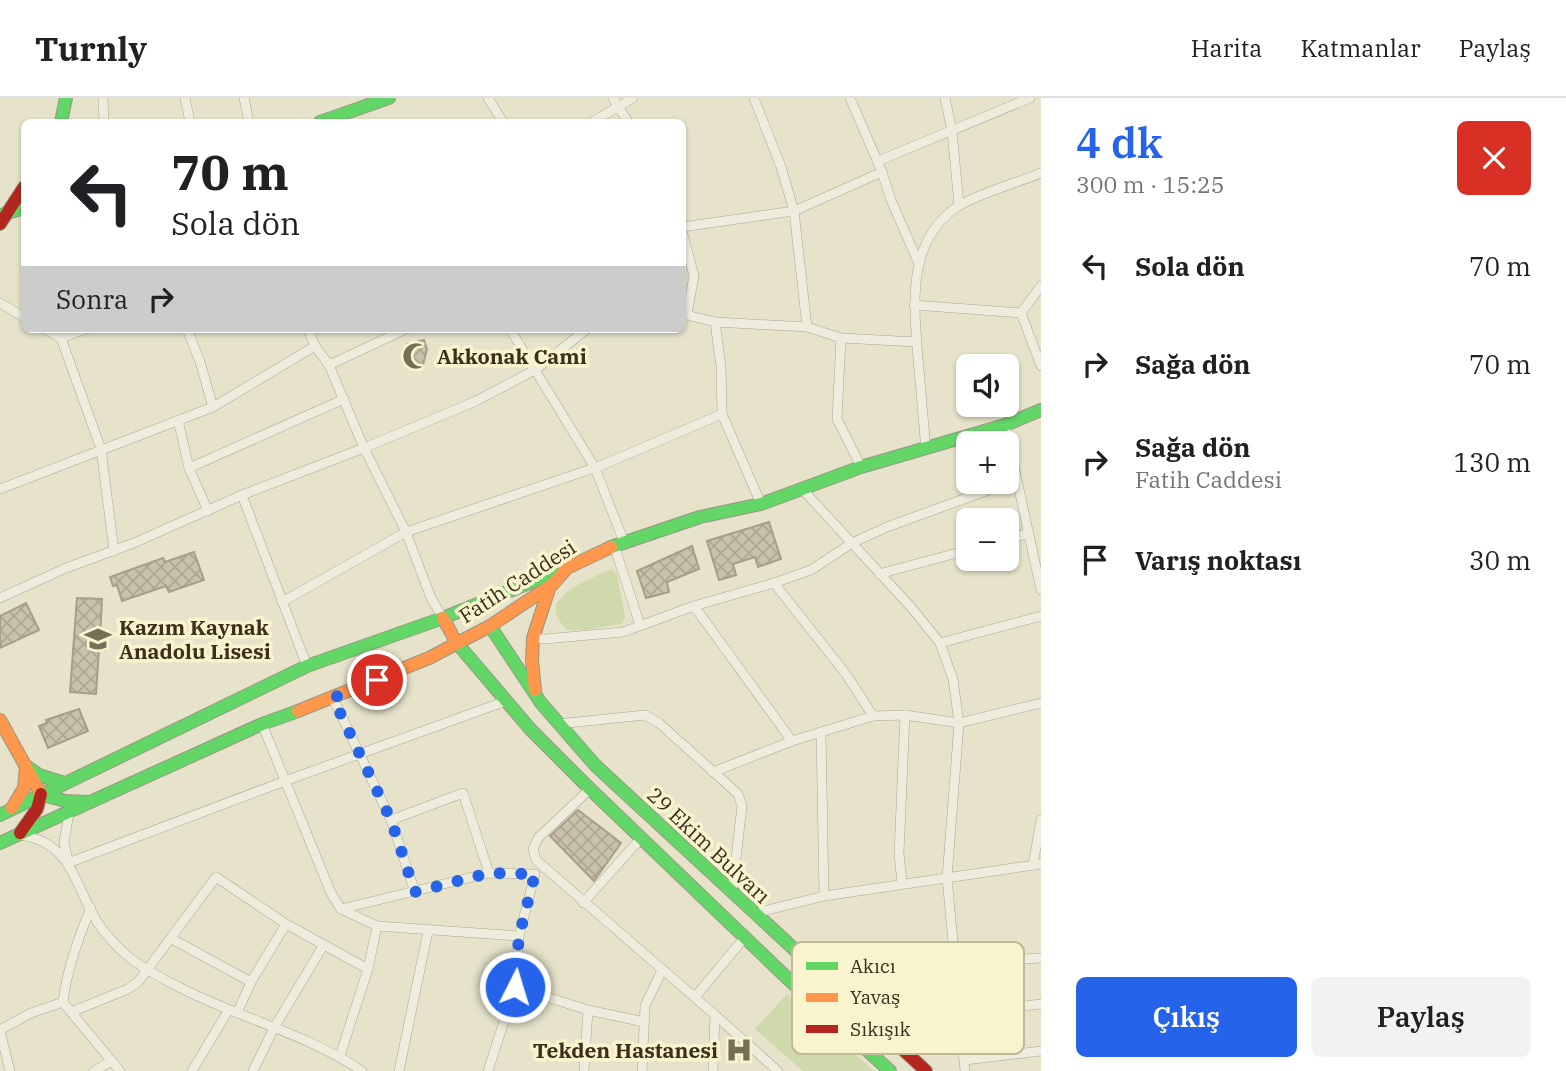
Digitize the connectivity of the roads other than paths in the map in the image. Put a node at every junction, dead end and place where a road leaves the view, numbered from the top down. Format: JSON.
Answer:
{"nodes":[{"id":1,"x":66,"y":98,"type":"edge"},
{"id":2,"x":103,"y":98,"type":"edge"},
{"id":3,"x":185,"y":98,"type":"edge"},
{"id":4,"x":244,"y":98,"type":"edge"},
{"id":5,"x":388,"y":98,"type":"edge"},
{"id":6,"x":488,"y":98,"type":"edge"},
{"id":7,"x":633,"y":98,"type":"edge"},
{"id":8,"x":754,"y":98,"type":"edge"},
{"id":9,"x":850,"y":98,"type":"edge"},
{"id":10,"x":945,"y":98,"type":"edge"},
{"id":11,"x":1030,"y":98,"type":"edge"},
{"id":12,"x":371,"y":101,"type":"edge"},
{"id":13,"x":615,"y":102,"type":"edge"},
{"id":14,"x":1011,"y":102,"type":"edge"},
{"id":15,"x":62,"y":119,"type":"edge"},
{"id":16,"x":104,"y":119,"type":"edge"},
{"id":17,"x":189,"y":119,"type":"edge"},
{"id":18,"x":248,"y":119,"type":"edge"},
{"id":19,"x":332,"y":119,"type":"edge"},
{"id":20,"x":501,"y":119,"type":"edge"},
{"id":21,"x":595,"y":119,"type":"edge"},
{"id":22,"x":626,"y":119,"type":"edge"},
{"id":23,"x":952,"y":131,"type":"junction"},
{"id":24,"x":878,"y":161,"type":"junction"},
{"id":25,"x":882,"y":172,"type":"junction"},
{"id":26,"x":1041,"y":173,"type":"edge"},
{"id":27,"x":21,"y":191,"type":"edge"},
{"id":28,"x":959,"y":205,"type":"junction"},
{"id":29,"x":21,"y":209,"type":"edge"},
{"id":30,"x":794,"y":211,"type":"junction"},
{"id":31,"x":2,"y":217,"type":"edge"},
{"id":32,"x":686,"y":228,"type":"edge"},
{"id":33,"x":686,"y":245,"type":"edge"},
{"id":34,"x":919,"y":264,"type":"junction"},
{"id":35,"x":1041,"y":286,"type":"edge"},
{"id":36,"x":0,"y":303,"type":"edge"},
{"id":37,"x":914,"y":305,"type":"junction"},
{"id":38,"x":686,"y":310,"type":"edge"},
{"id":39,"x":1021,"y":313,"type":"junction"},
{"id":40,"x":686,"y":314,"type":"edge"},
{"id":41,"x":21,"y":315,"type":"edge"},
{"id":42,"x":715,"y":322,"type":"junction"},
{"id":43,"x":807,"y":327,"type":"junction"},
{"id":44,"x":52,"y":333,"type":"edge"},
{"id":45,"x":75,"y":333,"type":"edge"},
{"id":46,"x":189,"y":333,"type":"edge"},
{"id":47,"x":309,"y":333,"type":"edge"},
{"id":48,"x":397,"y":333,"type":"edge"},
{"id":49,"x":512,"y":333,"type":"edge"},
{"id":50,"x":582,"y":333,"type":"edge"},
{"id":51,"x":61,"y":338,"type":"junction"},
{"id":52,"x":842,"y":338,"type":"junction"},
{"id":53,"x":917,"y":342,"type":"junction"},
{"id":54,"x":316,"y":346,"type":"junction"},
{"id":55,"x":329,"y":365,"type":"junction"},
{"id":56,"x":1041,"y":366,"type":"edge"},
{"id":57,"x":535,"y":370,"type":"junction"},
{"id":58,"x":344,"y":399,"type":"junction"},
{"id":59,"x":213,"y":407,"type":"junction"},
{"id":60,"x":1041,"y":410,"type":"edge"},
{"id":61,"x":722,"y":414,"type":"junction"},
{"id":62,"x":178,"y":420,"type":"junction"},
{"id":63,"x":1005,"y":425,"type":"junction"},
{"id":64,"x":1006,"y":431,"type":"edge"},
{"id":65,"x":364,"y":448,"type":"junction"},
{"id":66,"x":101,"y":449,"type":"junction"},
{"id":67,"x":926,"y":449,"type":"junction"},
{"id":68,"x":861,"y":467,"type":"junction"},
{"id":69,"x":189,"y":468,"type":"junction"},
{"id":70,"x":595,"y":468,"type":"junction"},
{"id":71,"x":0,"y":489,"type":"edge"},
{"id":72,"x":803,"y":490,"type":"junction"},
{"id":73,"x":1019,"y":492,"type":"edge"},
{"id":74,"x":978,"y":494,"type":"edge"},
{"id":75,"x":242,"y":495,"type":"junction"},
{"id":76,"x":761,"y":504,"type":"junction"},
{"id":77,"x":208,"y":511,"type":"junction"},
{"id":78,"x":406,"y":532,"type":"junction"},
{"id":79,"x":1029,"y":533,"type":"junction"},
{"id":80,"x":1019,"y":536,"type":"edge"},
{"id":81,"x":619,"y":544,"type":"junction"},
{"id":82,"x":852,"y":544,"type":"junction"},
{"id":83,"x":114,"y":551,"type":"junction"},
{"id":84,"x":956,"y":553,"type":"edge"},
{"id":85,"x":1038,"y":566,"type":"edge"},
{"id":86,"x":566,"y":568,"type":"junction"},
{"id":87,"x":879,"y":573,"type":"junction"},
{"id":88,"x":774,"y":583,"type":"junction"},
{"id":89,"x":550,"y":586,"type":"junction"},
{"id":90,"x":1041,"y":590,"type":"edge"},
{"id":91,"x":0,"y":598,"type":"edge"},
{"id":92,"x":282,"y":602,"type":"junction"},
{"id":93,"x":477,"y":604,"type":"junction"},
{"id":94,"x":694,"y":606,"type":"junction"},
{"id":95,"x":1041,"y":616,"type":"edge"},
{"id":96,"x":443,"y":618,"type":"junction"},
{"id":97,"x":640,"y":625,"type":"junction"},
{"id":98,"x":490,"y":626,"type":"junction"},
{"id":99,"x":533,"y":638,"type":"junction"},
{"id":100,"x":456,"y":642,"type":"junction"},
{"id":101,"x":940,"y":643,"type":"junction"},
{"id":102,"x":307,"y":666,"type":"junction"},
{"id":103,"x":535,"y":695,"type":"junction"},
{"id":104,"x":333,"y":698,"type":"junction"},
{"id":105,"x":506,"y":701,"type":"junction"},
{"id":106,"x":1041,"y":703,"type":"edge"},
{"id":107,"x":905,"y":715,"type":"junction"},
{"id":108,"x":873,"y":716,"type":"junction"},
{"id":109,"x":0,"y":720,"type":"edge"},
{"id":110,"x":959,"y":723,"type":"junction"},
{"id":111,"x":262,"y":724,"type":"junction"},
{"id":112,"x":556,"y":724,"type":"junction"},
{"id":113,"x":821,"y":732,"type":"junction"},
{"id":114,"x":792,"y":741,"type":"junction"},
{"id":115,"x":360,"y":755,"type":"junction"},
{"id":116,"x":26,"y":766,"type":"junction"},
{"id":117,"x":713,"y":772,"type":"junction"},
{"id":118,"x":285,"y":781,"type":"junction"},
{"id":119,"x":64,"y":783,"type":"junction"},
{"id":120,"x":590,"y":789,"type":"junction"},
{"id":121,"x":41,"y":794,"type":"junction"},
{"id":122,"x":95,"y":801,"type":"junction"},
{"id":123,"x":6,"y":812,"type":"edge"},
{"id":124,"x":69,"y":813,"type":"junction"},
{"id":125,"x":391,"y":820,"type":"junction"},
{"id":126,"x":1041,"y":820,"type":"edge"},
{"id":127,"x":18,"y":835,"type":"junction"},
{"id":128,"x":641,"y":838,"type":"junction"},
{"id":129,"x":0,"y":844,"type":"edge"},
{"id":130,"x":68,"y":863,"type":"junction"},
{"id":131,"x":1037,"y":864,"type":"edge"},
{"id":132,"x":538,"y":871,"type":"junction"},
{"id":133,"x":489,"y":873,"type":"junction"},
{"id":134,"x":947,"y":878,"type":"junction"},
{"id":135,"x":902,"y":884,"type":"junction"},
{"id":136,"x":415,"y":892,"type":"junction"},
{"id":137,"x":732,"y":893,"type":"junction"},
{"id":138,"x":824,"y":896,"type":"junction"},
{"id":139,"x":583,"y":903,"type":"junction"},
{"id":140,"x":91,"y":908,"type":"junction"},
{"id":141,"x":341,"y":909,"type":"junction"},
{"id":142,"x":755,"y":913,"type":"junction"},
{"id":143,"x":286,"y":924,"type":"junction"},
{"id":144,"x":377,"y":926,"type":"junction"},
{"id":145,"x":428,"y":931,"type":"junction"},
{"id":146,"x":519,"y":936,"type":"junction"},
{"id":147,"x":744,"y":937,"type":"junction"},
{"id":148,"x":172,"y":939,"type":"junction"},
{"id":149,"x":953,"y":942,"type":"edge"},
{"id":150,"x":323,"y":946,"type":"junction"},
{"id":151,"x":792,"y":947,"type":"edge"},
{"id":152,"x":368,"y":969,"type":"junction"},
{"id":153,"x":662,"y":970,"type":"junction"},
{"id":154,"x":148,"y":971,"type":"junction"},
{"id":155,"x":792,"y":981,"type":"edge"},
{"id":156,"x":251,"y":982,"type":"junction"},
{"id":157,"x":515,"y":987,"type":"junction"},
{"id":158,"x":695,"y":997,"type":"junction"},
{"id":159,"x":63,"y":1002,"type":"junction"},
{"id":160,"x":588,"y":1010,"type":"junction"},
{"id":161,"x":71,"y":1012,"type":"junction"},
{"id":162,"x":233,"y":1012,"type":"junction"},
{"id":163,"x":715,"y":1015,"type":"junction"},
{"id":164,"x":644,"y":1022,"type":"junction"},
{"id":165,"x":274,"y":1028,"type":"junction"},
{"id":166,"x":0,"y":1031,"type":"edge"},
{"id":167,"x":871,"y":1054,"type":"edge"},
{"id":168,"x":908,"y":1054,"type":"edge"},
{"id":169,"x":964,"y":1054,"type":"edge"},
{"id":170,"x":1016,"y":1054,"type":"edge"},
{"id":171,"x":343,"y":1058,"type":"junction"},
{"id":172,"x":965,"y":1060,"type":"junction"},
{"id":173,"x":110,"y":1062,"type":"junction"},
{"id":174,"x":10,"y":1071,"type":"edge"},
{"id":175,"x":94,"y":1071,"type":"edge"},
{"id":176,"x":120,"y":1071,"type":"edge"},
{"id":177,"x":192,"y":1071,"type":"edge"},
{"id":178,"x":253,"y":1071,"type":"edge"},
{"id":179,"x":342,"y":1071,"type":"edge"},
{"id":180,"x":362,"y":1071,"type":"edge"},
{"id":181,"x":399,"y":1071,"type":"edge"},
{"id":182,"x":488,"y":1071,"type":"edge"},
{"id":183,"x":584,"y":1071,"type":"edge"},
{"id":184,"x":642,"y":1071,"type":"edge"},
{"id":185,"x":713,"y":1071,"type":"edge"},
{"id":186,"x":778,"y":1071,"type":"edge"},
{"id":187,"x":890,"y":1071,"type":"edge"},
{"id":188,"x":926,"y":1071,"type":"edge"},
{"id":189,"x":965,"y":1071,"type":"edge"}],
"edges":[{"from":1,"to":15,"type":"main road"},
{"from":2,"to":16,"type":"street"},
{"from":3,"to":17,"type":"street"},
{"from":4,"to":18,"type":"street"},
{"from":5,"to":12,"type":"main road"},
{"from":6,"to":20,"type":"street"},
{"from":7,"to":13,"type":"street"},
{"from":8,"to":30,"type":"street"},
{"from":9,"to":24,"type":"street"},
{"from":10,"to":23,"type":"street"},
{"from":11,"to":14,"type":"street"},
{"from":12,"to":19,"type":"main road"},
{"from":13,"to":21,"type":"street"},
{"from":13,"to":22,"type":"street"},
{"from":14,"to":23,"type":"street"},
{"from":23,"to":24,"type":"street"},
{"from":23,"to":28,"type":"street"},
{"from":24,"to":25,"type":"street"},
{"from":25,"to":30,"type":"street"},
{"from":25,"to":34,"type":"street"},
{"from":26,"to":28,"type":"street"},
{"from":27,"to":31,"type":"main road"},
{"from":28,"to":34,"type":"street"},
{"from":29,"to":31,"type":"main road"},
{"from":30,"to":32,"type":"street"},
{"from":30,"to":43,"type":"street"},
{"from":33,"to":38,"type":"street"},
{"from":34,"to":37,"type":"street"},
{"from":35,"to":39,"type":"street"},
{"from":36,"to":41,"type":"street"},
{"from":37,"to":39,"type":"street"},
{"from":37,"to":53,"type":"street"},
{"from":39,"to":56,"type":"street"},
{"from":40,"to":42,"type":"street"},
{"from":42,"to":43,"type":"street"},
{"from":42,"to":61,"type":"street"},
{"from":43,"to":52,"type":"street"},
{"from":44,"to":51,"type":"street"},
{"from":45,"to":51,"type":"street"},
{"from":46,"to":59,"type":"street"},
{"from":47,"to":54,"type":"street"},
{"from":48,"to":55,"type":"street"},
{"from":49,"to":57,"type":"street"},
{"from":50,"to":57,"type":"street"},
{"from":51,"to":66,"type":"street"},
{"from":52,"to":53,"type":"street"},
{"from":52,"to":68,"type":"street"},
{"from":53,"to":67,"type":"street"},
{"from":54,"to":55,"type":"street"},
{"from":54,"to":59,"type":"street"},
{"from":55,"to":58,"type":"street"},
{"from":57,"to":65,"type":"street"},
{"from":57,"to":70,"type":"street"},
{"from":58,"to":65,"type":"street"},
{"from":58,"to":69,"type":"street"},
{"from":59,"to":62,"type":"street"},
{"from":60,"to":63,"type":"main road","name":"Fatih Caddesi"},
{"from":61,"to":70,"type":"street"},
{"from":61,"to":76,"type":"street"},
{"from":62,"to":66,"type":"street"},
{"from":62,"to":69,"type":"street"},
{"from":63,"to":64,"type":"street"},
{"from":63,"to":67,"type":"main road","name":"Fatih Caddesi"},
{"from":65,"to":75,"type":"street"},
{"from":65,"to":78,"type":"street"},
{"from":66,"to":71,"type":"street"},
{"from":66,"to":83,"type":"street"},
{"from":67,"to":68,"type":"main road","name":"Fatih Caddesi"},
{"from":68,"to":72,"type":"main road","name":"Fatih Caddesi"},
{"from":69,"to":77,"type":"street"},
{"from":70,"to":78,"type":"street"},
{"from":70,"to":81,"type":"street"},
{"from":72,"to":76,"type":"main road","name":"Fatih Caddesi"},
{"from":72,"to":82,"type":"street"},
{"from":73,"to":79,"type":"street"},
{"from":74,"to":82,"type":"street"},
{"from":75,"to":77,"type":"street"},
{"from":75,"to":92,"type":"street"},
{"from":76,"to":81,"type":"main road","name":"Fatih Caddesi"},
{"from":77,"to":83,"type":"street"},
{"from":78,"to":92,"type":"street"},
{"from":78,"to":96,"type":"street"},
{"from":79,"to":80,"type":"street"},
{"from":79,"to":85,"type":"street"},
{"from":81,"to":86,"type":"main road","name":"Fatih Caddesi"},
{"from":81,"to":97,"type":"street"},
{"from":82,"to":87,"type":"street"},
{"from":82,"to":88,"type":"street"},
{"from":83,"to":91,"type":"street"},
{"from":84,"to":87,"type":"street"},
{"from":85,"to":90,"type":"street"},
{"from":86,"to":89,"type":"main road","name":"Fatih Caddesi"},
{"from":86,"to":93,"type":"main road","name":"Fatih Caddesi"},
{"from":87,"to":101,"type":"street"},
{"from":88,"to":94,"type":"street"},
{"from":88,"to":108,"type":"street"},
{"from":89,"to":98,"type":"main road","name":"Fatih Caddesi"},
{"from":89,"to":99,"type":"main road"},
{"from":92,"to":102,"type":"street"},
{"from":93,"to":96,"type":"main road","name":"Fatih Caddesi"},
{"from":93,"to":98,"type":"main road","name":"29 Ekim Bulvarı"},
{"from":94,"to":97,"type":"street"},
{"from":94,"to":114,"type":"street"},
{"from":95,"to":101,"type":"street"},
{"from":96,"to":100,"type":"main road","name":"29 Ekim Bulvarı"},
{"from":96,"to":102,"type":"main road","name":"Fatih Caddesi"},
{"from":97,"to":99,"type":"street"},
{"from":98,"to":100,"type":"main road","name":"Fatih Caddesi"},
{"from":98,"to":103,"type":"main road","name":"29 Ekim Bulvarı"},
{"from":99,"to":103,"type":"main road"},
{"from":100,"to":104,"type":"main road","name":"Fatih Caddesi"},
{"from":100,"to":105,"type":"main road","name":"29 Ekim Bulvarı"},
{"from":101,"to":110,"type":"street"},
{"from":102,"to":119,"type":"main road","name":"Fatih Caddesi"},
{"from":103,"to":112,"type":"main road","name":"29 Ekim Bulvarı"},
{"from":104,"to":111,"type":"main road","name":"Fatih Caddesi"},
{"from":104,"to":115,"type":"street"},
{"from":105,"to":115,"type":"street"},
{"from":105,"to":120,"type":"main road","name":"29 Ekim Bulvarı"},
{"from":106,"to":110,"type":"street"},
{"from":107,"to":108,"type":"street"},
{"from":107,"to":110,"type":"street"},
{"from":107,"to":135,"type":"street"},
{"from":108,"to":113,"type":"street"},
{"from":109,"to":116,"type":"main road"},
{"from":110,"to":134,"type":"street"},
{"from":111,"to":118,"type":"street"},
{"from":111,"to":122,"type":"main road","name":"Fatih Caddesi"},
{"from":112,"to":117,"type":"street"},
{"from":112,"to":137,"type":"main road","name":"29 Ekim Bulvarı"},
{"from":113,"to":114,"type":"street"},
{"from":113,"to":138,"type":"street"},
{"from":114,"to":117,"type":"street"},
{"from":115,"to":118,"type":"street"},
{"from":115,"to":125,"type":"street"},
{"from":116,"to":119,"type":"main road"},
{"from":116,"to":121,"type":"main road"},
{"from":116,"to":123,"type":"main road"},
{"from":117,"to":137,"type":"street"},
{"from":118,"to":130,"type":"street"},
{"from":118,"to":141,"type":"street"},
{"from":119,"to":121,"type":"main road","name":"Fatih Caddesi"},
{"from":120,"to":128,"type":"main road","name":"29 Ekim Bulvarı"},
{"from":120,"to":132,"type":"street"},
{"from":121,"to":122,"type":"main road"},
{"from":121,"to":123,"type":"main road","name":"Fatih Caddesi"},
{"from":121,"to":127,"type":"main road"},
{"from":122,"to":124,"type":"main road","name":"Fatih Caddesi"},
{"from":124,"to":127,"type":"main road","name":"Fatih Caddesi"},
{"from":124,"to":130,"type":"street"},
{"from":125,"to":133,"type":"street"},
{"from":125,"to":136,"type":"street"},
{"from":126,"to":131,"type":"street"},
{"from":127,"to":129,"type":"main road","name":"Fatih Caddesi"},
{"from":127,"to":130,"type":"street"},
{"from":128,"to":139,"type":"street"},
{"from":128,"to":147,"type":"main road","name":"29 Ekim Bulvarı"},
{"from":130,"to":140,"type":"street"},
{"from":131,"to":134,"type":"street"},
{"from":132,"to":133,"type":"street"},
{"from":132,"to":139,"type":"street"},
{"from":132,"to":146,"type":"street"},
{"from":133,"to":136,"type":"street"},
{"from":134,"to":135,"type":"street"},
{"from":134,"to":149,"type":"street"},
{"from":135,"to":138,"type":"street"},
{"from":136,"to":141,"type":"street"},
{"from":137,"to":142,"type":"main road","name":"29 Ekim Bulvarı"},
{"from":138,"to":142,"type":"street"},
{"from":139,"to":153,"type":"street"},
{"from":140,"to":154,"type":"street"},
{"from":140,"to":159,"type":"street"},
{"from":141,"to":144,"type":"street"},
{"from":142,"to":151,"type":"main road","name":"29 Ekim Bulvarı"},
{"from":143,"to":148,"type":"street"},
{"from":143,"to":150,"type":"street"},
{"from":143,"to":156,"type":"street"},
{"from":144,"to":145,"type":"street"},
{"from":144,"to":152,"type":"street"},
{"from":145,"to":146,"type":"street"},
{"from":145,"to":181,"type":"street"},
{"from":146,"to":157,"type":"street"},
{"from":147,"to":155,"type":"main road","name":"29 Ekim Bulvarı"},
{"from":147,"to":158,"type":"street"},
{"from":148,"to":154,"type":"street"},
{"from":148,"to":156,"type":"street"},
{"from":150,"to":152,"type":"street"},
{"from":150,"to":165,"type":"street"},
{"from":152,"to":171,"type":"street"},
{"from":153,"to":158,"type":"street"},
{"from":153,"to":164,"type":"street"},
{"from":154,"to":161,"type":"street"},
{"from":154,"to":162,"type":"street"},
{"from":156,"to":162,"type":"street"},
{"from":157,"to":160,"type":"street"},
{"from":157,"to":182,"type":"street"},
{"from":158,"to":163,"type":"street"},
{"from":159,"to":161,"type":"street"},
{"from":159,"to":166,"type":"street"},
{"from":160,"to":164,"type":"street"},
{"from":160,"to":183,"type":"street"},
{"from":161,"to":173,"type":"street"},
{"from":162,"to":165,"type":"street"},
{"from":162,"to":177,"type":"street"},
{"from":163,"to":185,"type":"street"},
{"from":163,"to":186,"type":"street"},
{"from":164,"to":184,"type":"street"},
{"from":165,"to":171,"type":"street"},
{"from":165,"to":178,"type":"street"},
{"from":166,"to":174,"type":"street"},
{"from":167,"to":187,"type":"main road","name":"29 Ekim Bulvarı"},
{"from":168,"to":188,"type":"main road","name":"29 Ekim Bulvarı"},
{"from":169,"to":172,"type":"street"},
{"from":170,"to":172,"type":"street"},
{"from":171,"to":179,"type":"street"},
{"from":171,"to":180,"type":"street"},
{"from":172,"to":189,"type":"street"},
{"from":173,"to":175,"type":"street"},
{"from":173,"to":176,"type":"street"}]}
